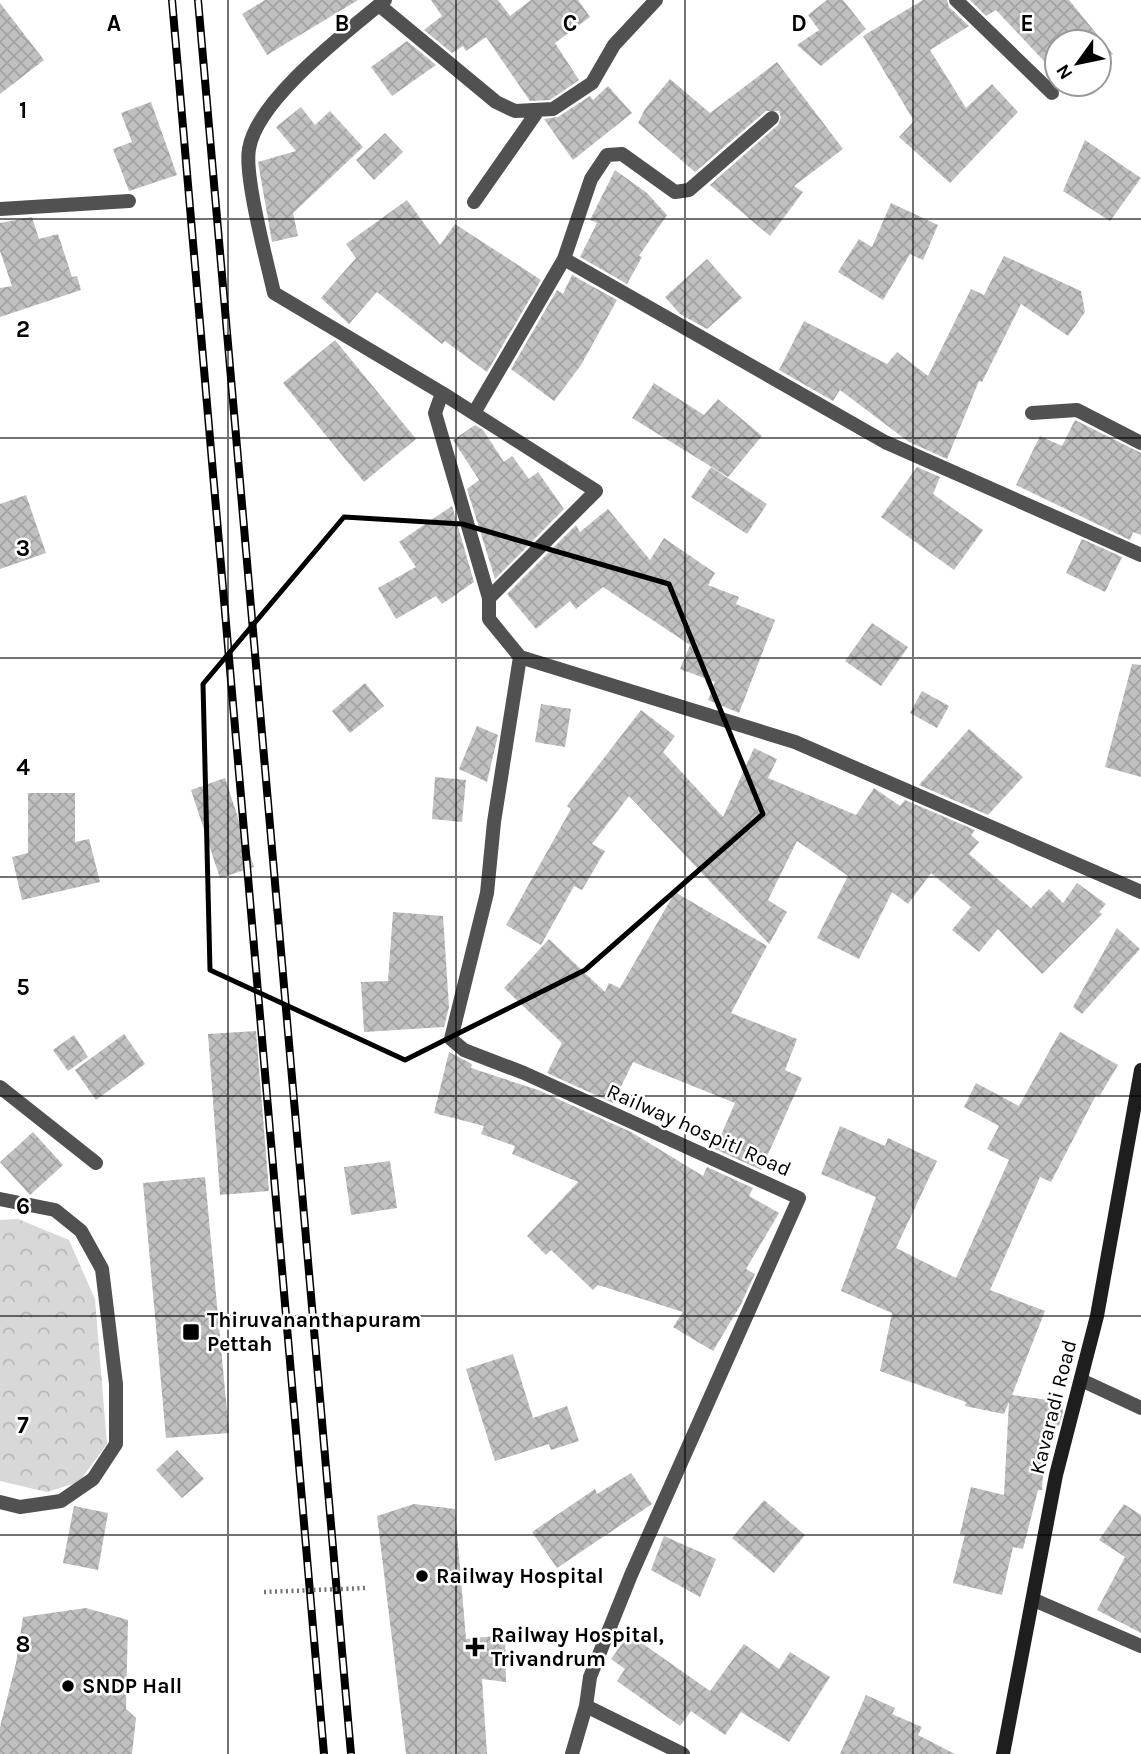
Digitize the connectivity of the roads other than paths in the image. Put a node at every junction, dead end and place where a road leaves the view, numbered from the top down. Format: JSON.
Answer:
{"nodes":[{"id":1,"x":656,"y":0,"type":"edge"},
{"id":2,"x":956,"y":0,"type":"edge"},
{"id":3,"x":382,"y":2,"type":"edge"},
{"id":4,"x":1043,"y":84,"type":"edge"},
{"id":5,"x":537,"y":112,"type":"junction"},
{"id":6,"x":772,"y":118,"type":"dead end"},
{"id":7,"x":129,"y":201,"type":"dead end"},
{"id":8,"x":474,"y":202,"type":"dead end"},
{"id":9,"x":0,"y":209,"type":"edge"},
{"id":10,"x":564,"y":259,"type":"junction"},
{"id":11,"x":442,"y":393,"type":"junction"},
{"id":12,"x":474,"y":413,"type":"junction"},
{"id":13,"x":1032,"y":413,"type":"dead end"},
{"id":14,"x":1141,"y":443,"type":"edge"},
{"id":15,"x":1141,"y":555,"type":"edge"},
{"id":16,"x":489,"y":598,"type":"junction"},
{"id":17,"x":520,"y":657,"type":"junction"},
{"id":18,"x":1141,"y":892,"type":"edge"},
{"id":19,"x":1141,"y":1070,"type":"edge"},
{"id":20,"x":0,"y":1087,"type":"edge"},
{"id":21,"x":1134,"y":1138,"type":"edge"},
{"id":22,"x":96,"y":1163,"type":"dead end"},
{"id":23,"x":0,"y":1199,"type":"edge"},
{"id":24,"x":1081,"y":1380,"type":"junction"},
{"id":25,"x":1141,"y":1408,"type":"edge"},
{"id":26,"x":0,"y":1502,"type":"edge"},
{"id":27,"x":1034,"y":1600,"type":"junction"},
{"id":28,"x":1141,"y":1647,"type":"edge"},
{"id":29,"x":586,"y":1706,"type":"junction"},
{"id":30,"x":572,"y":1754,"type":"edge"},
{"id":31,"x":683,"y":1754,"type":"edge"},
{"id":32,"x":1003,"y":1754,"type":"edge"}],
"edges":[{"from":1,"to":5,"type":"street"},
{"from":2,"to":4,"type":"street"},
{"from":3,"to":5,"type":"street"},
{"from":3,"to":11,"type":"street"},
{"from":5,"to":8,"type":"street"},
{"from":6,"to":10,"type":"street"},
{"from":7,"to":9,"type":"street"},
{"from":10,"to":12,"type":"street"},
{"from":10,"to":15,"type":"street"},
{"from":11,"to":12,"type":"street"},
{"from":11,"to":16,"type":"street"},
{"from":12,"to":16,"type":"street"},
{"from":13,"to":14,"type":"street"},
{"from":16,"to":17,"type":"street"},
{"from":17,"to":18,"type":"street"},
{"from":17,"to":29,"type":"street","name":"Railway hospitl Road"},
{"from":19,"to":21,"type":"main road","name":"Kavaradi Road"},
{"from":20,"to":22,"type":"street"},
{"from":21,"to":24,"type":"main road","name":"Kavaradi Road"},
{"from":23,"to":26,"type":"street"},
{"from":24,"to":25,"type":"street"},
{"from":24,"to":27,"type":"main road","name":"Kavaradi Road"},
{"from":27,"to":28,"type":"street"},
{"from":27,"to":32,"type":"main road","name":"Kavaradi Road"},
{"from":29,"to":30,"type":"street"},
{"from":29,"to":31,"type":"street"}]}
